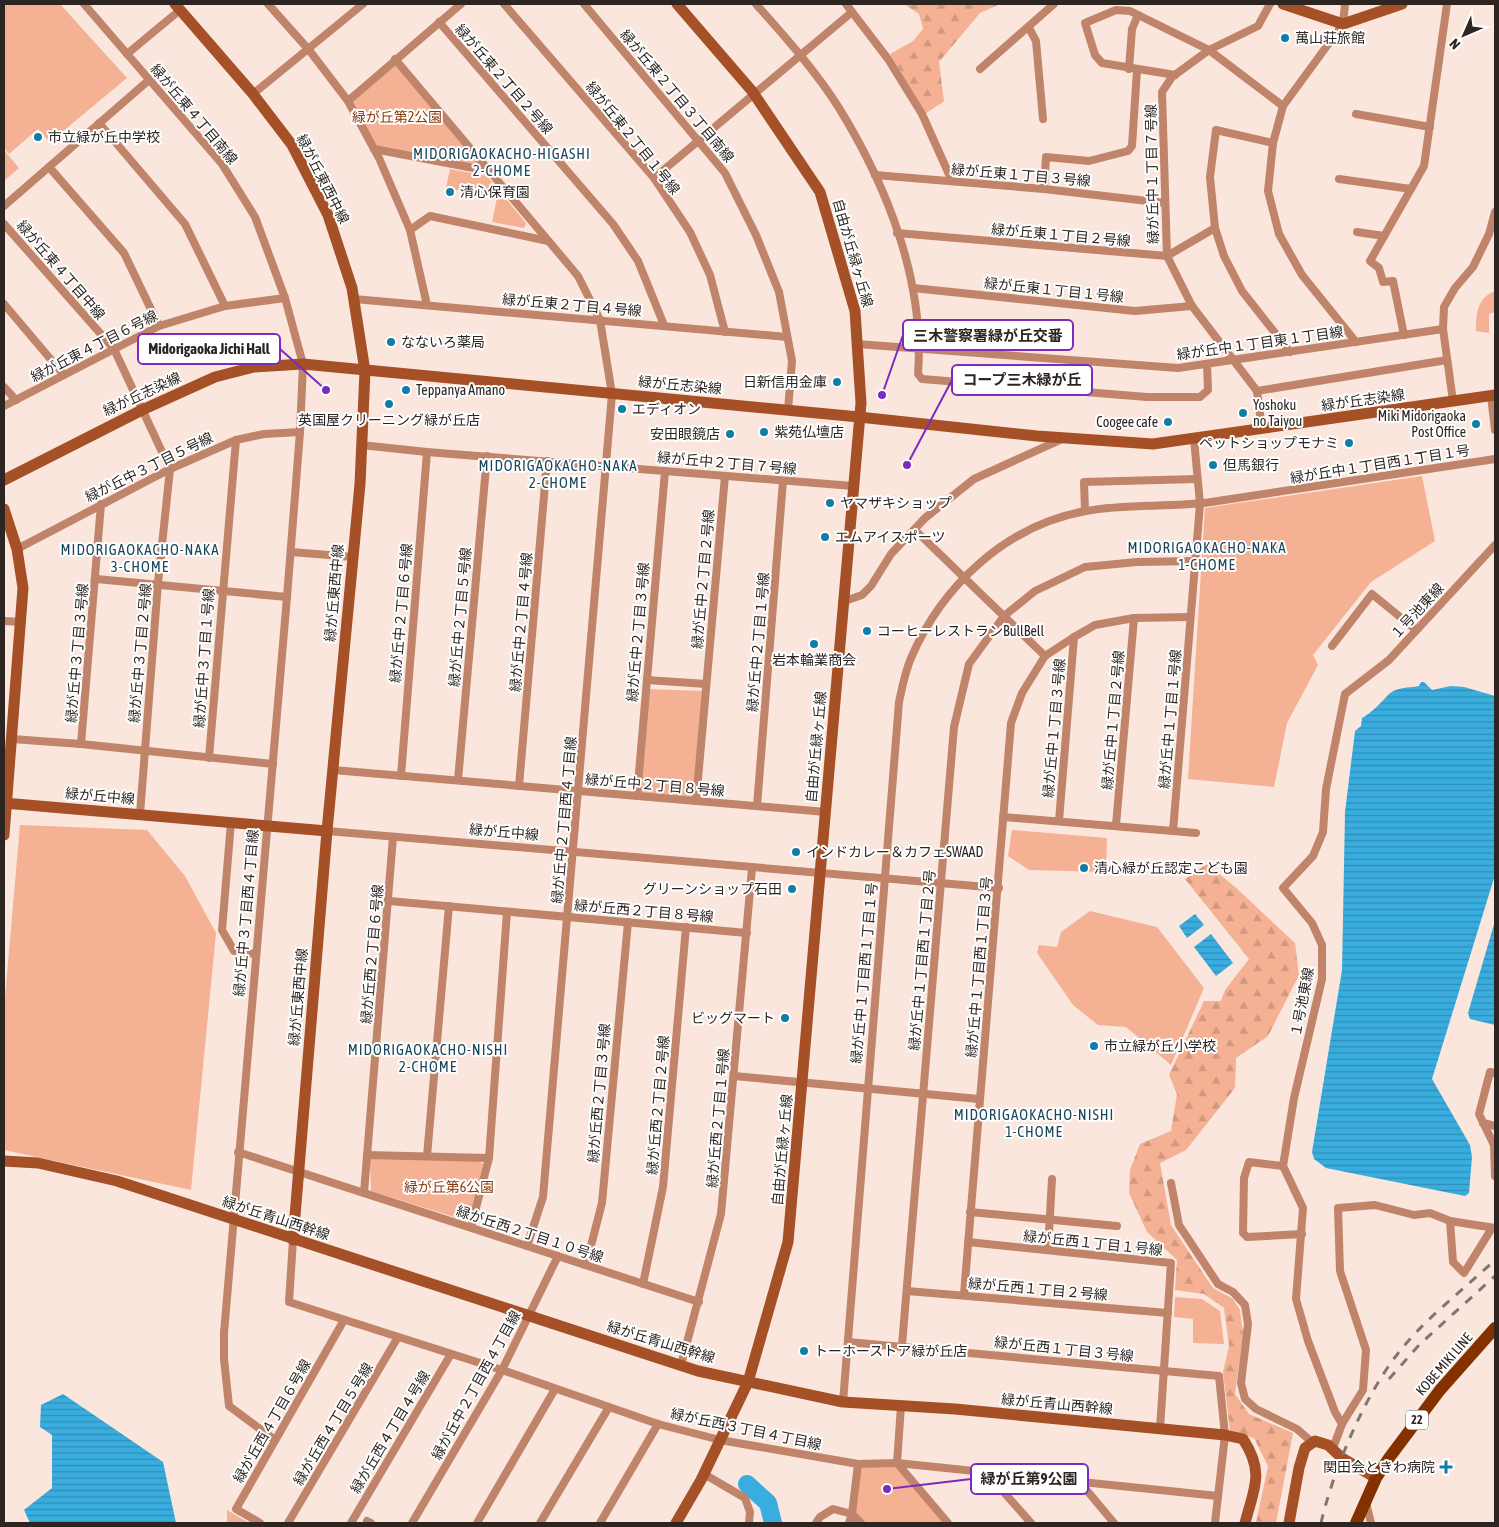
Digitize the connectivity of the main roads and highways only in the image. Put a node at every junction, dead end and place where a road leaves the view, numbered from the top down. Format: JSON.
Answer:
{"nodes":[{"id":1,"x":1495,"y":1328,"type":"edge"},
{"id":2,"x":1356,"y":1523,"type":"edge"}],
"edges":[{"from":1,"to":2,"type":"main road","name":"KOBE MIKI LINE","number":"22"}]}
